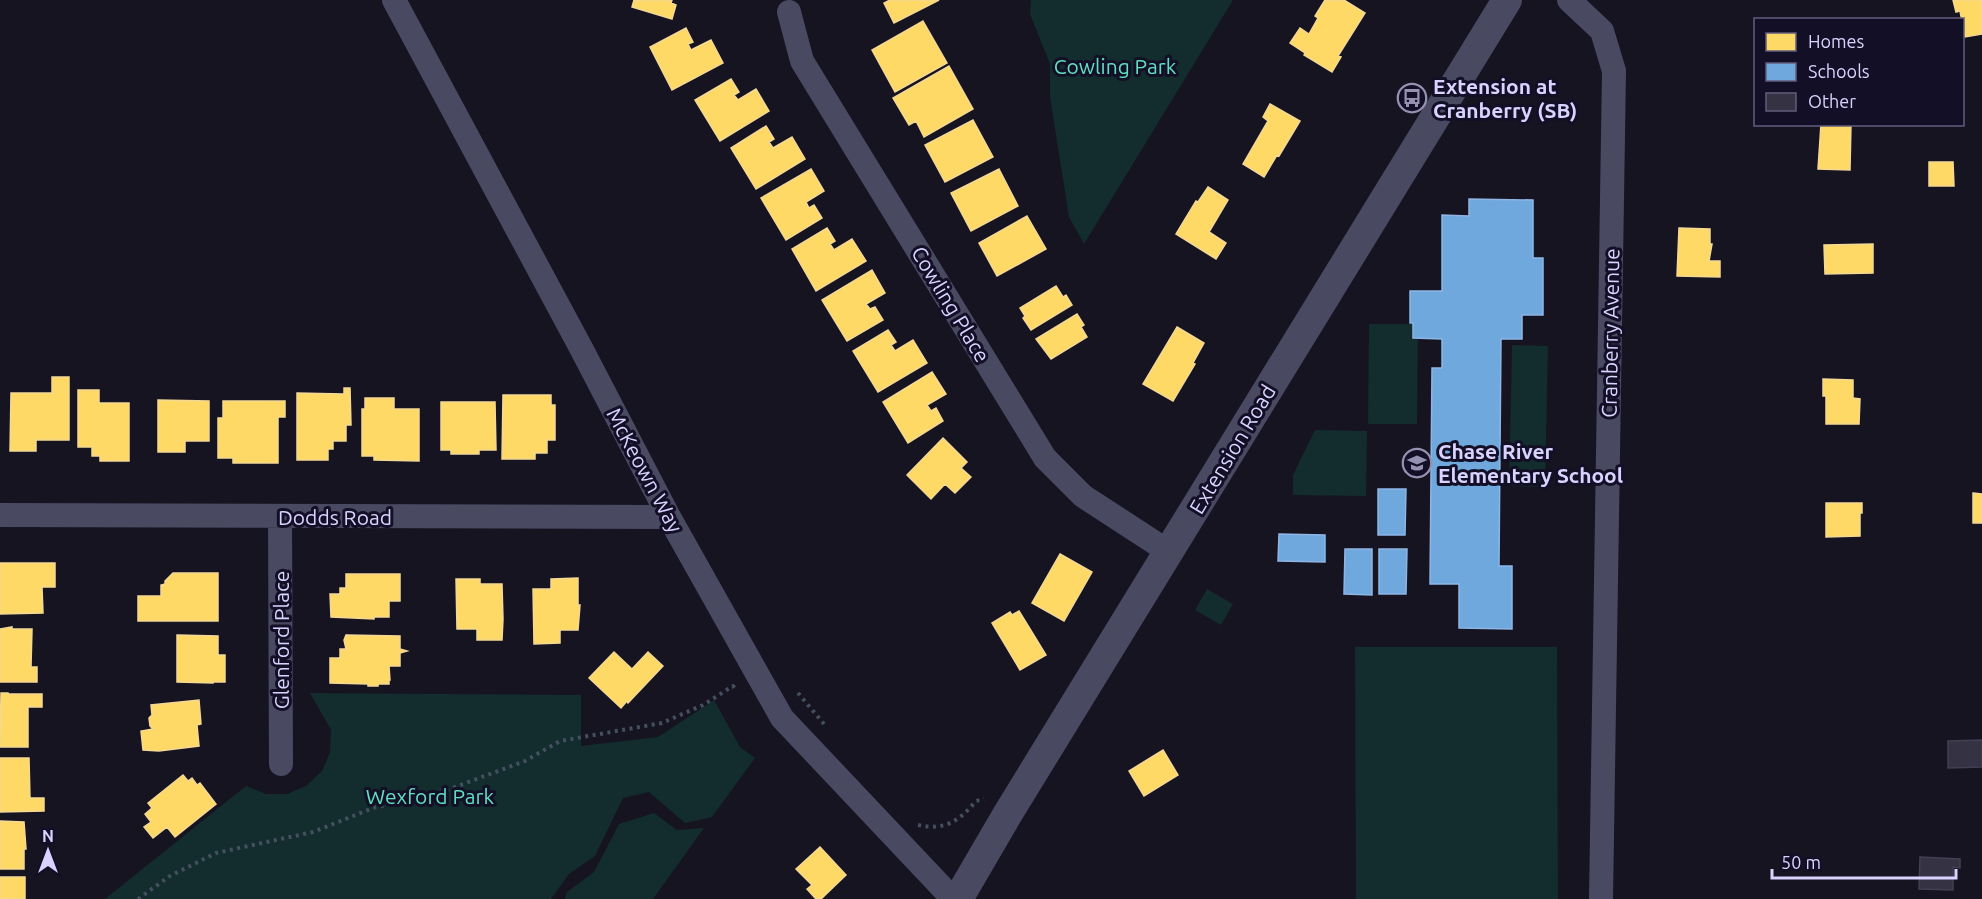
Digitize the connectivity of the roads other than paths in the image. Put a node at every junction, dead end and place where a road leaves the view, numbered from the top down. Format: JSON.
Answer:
{"nodes":[{"id":1,"x":394,"y":0,"type":"edge"},
{"id":2,"x":1507,"y":0,"type":"edge"},
{"id":3,"x":1569,"y":0,"type":"edge"},
{"id":4,"x":789,"y":12,"type":"dead end"},
{"id":5,"x":0,"y":515,"type":"edge"},
{"id":6,"x":280,"y":517,"type":"junction"},
{"id":7,"x":669,"y":517,"type":"junction"},
{"id":8,"x":1169,"y":552,"type":"junction"},
{"id":9,"x":281,"y":764,"type":"dead end"},
{"id":10,"x":956,"y":899,"type":"edge"},
{"id":11,"x":1601,"y":899,"type":"edge"}],
"edges":[{"from":1,"to":7,"type":"street","name":"McKeown Way"},
{"from":2,"to":8,"type":"street","name":"Extension Road"},
{"from":3,"to":11,"type":"street","name":"Cranberry Avenue"},
{"from":4,"to":8,"type":"street","name":"Cowling Place"},
{"from":5,"to":6,"type":"street","name":"Dodds Road"},
{"from":6,"to":7,"type":"street","name":"Dodds Road"},
{"from":6,"to":9,"type":"street","name":"Glenford Place"},
{"from":7,"to":10,"type":"street","name":"McKeown Way"},
{"from":8,"to":10,"type":"street","name":"Extension Road"}]}
